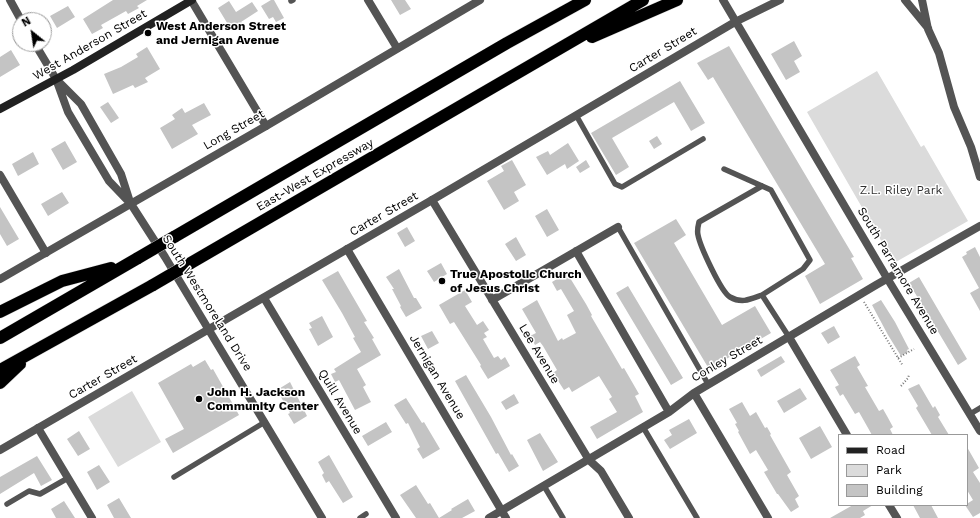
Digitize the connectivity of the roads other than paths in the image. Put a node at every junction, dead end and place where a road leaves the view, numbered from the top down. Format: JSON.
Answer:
{"nodes":[{"id":1,"x":10,"y":0,"type":"edge"},
{"id":2,"x":192,"y":0,"type":"edge"},
{"id":3,"x":368,"y":0,"type":"edge"},
{"id":4,"x":480,"y":0,"type":"edge"},
{"id":5,"x":570,"y":0,"type":"edge"},
{"id":6,"x":585,"y":0,"type":"edge"},
{"id":7,"x":643,"y":0,"type":"edge"},
{"id":8,"x":677,"y":0,"type":"edge"},
{"id":9,"x":723,"y":0,"type":"edge"},
{"id":10,"x":780,"y":0,"type":"edge"},
{"id":11,"x":905,"y":0,"type":"edge"},
{"id":12,"x":922,"y":0,"type":"edge"},
{"id":13,"x":17,"y":12,"type":"edge"},
{"id":14,"x":735,"y":22,"type":"junction"},
{"id":15,"x":928,"y":29,"type":"junction"},
{"id":16,"x":507,"y":43,"type":"junction"},
{"id":17,"x":397,"y":48,"type":"junction"},
{"id":18,"x":41,"y":52,"type":"edge"},
{"id":19,"x":552,"y":53,"type":"junction"},
{"id":20,"x":56,"y":79,"type":"junction"},
{"id":21,"x":0,"y":109,"type":"edge"},
{"id":22,"x":576,"y":115,"type":"junction"},
{"id":23,"x":266,"y":126,"type":"junction"},
{"id":24,"x":703,"y":139,"type":"dead end"},
{"id":25,"x":971,"y":147,"type":"junction"},
{"id":26,"x":980,"y":157,"type":"edge"},
{"id":27,"x":724,"y":170,"type":"dead end"},
{"id":28,"x":0,"y":175,"type":"edge"},
{"id":29,"x":980,"y":177,"type":"edge"},
{"id":30,"x":762,"y":186,"type":"junction"},
{"id":31,"x":432,"y":200,"type":"junction"},
{"id":32,"x":131,"y":204,"type":"junction"},
{"id":33,"x":618,"y":227,"type":"joint"},
{"id":34,"x":980,"y":228,"type":"edge"},
{"id":35,"x":347,"y":249,"type":"junction"},
{"id":36,"x":576,"y":251,"type":"junction"},
{"id":37,"x":46,"y":253,"type":"junction"},
{"id":38,"x":133,"y":261,"type":"junction"},
{"id":39,"x":887,"y":278,"type":"junction"},
{"id":40,"x":0,"y":279,"type":"edge"},
{"id":41,"x":762,"y":295,"type":"junction"},
{"id":42,"x":264,"y":298,"type":"junction"},
{"id":43,"x":492,"y":300,"type":"junction"},
{"id":44,"x":0,"y":312,"type":"edge"},
{"id":45,"x":210,"y":329,"type":"junction"},
{"id":46,"x":789,"y":337,"type":"junction"},
{"id":47,"x":0,"y":338,"type":"edge"},
{"id":48,"x":32,"y":352,"type":"junction"},
{"id":49,"x":0,"y":370,"type":"edge"},
{"id":50,"x":0,"y":383,"type":"edge"},
{"id":51,"x":708,"y":384,"type":"junction"},
{"id":52,"x":694,"y":393,"type":"junction"},
{"id":53,"x":980,"y":408,"type":"edge"},
{"id":54,"x":669,"y":412,"type":"junction"},
{"id":55,"x":970,"y":414,"type":"junction"},
{"id":56,"x":265,"y":422,"type":"junction"},
{"id":57,"x":643,"y":427,"type":"junction"},
{"id":58,"x":38,"y":428,"type":"junction"},
{"id":59,"x":980,"y":431,"type":"edge"},
{"id":60,"x":846,"y":434,"type":"edge"},
{"id":61,"x":0,"y":450,"type":"edge"},
{"id":62,"x":588,"y":460,"type":"junction"},
{"id":63,"x":174,"y":477,"type":"dead end"},
{"id":64,"x":68,"y":478,"type":"junction"},
{"id":65,"x":544,"y":486,"type":"junction"},
{"id":66,"x":7,"y":504,"type":"dead end"},
{"id":67,"x":890,"y":506,"type":"edge"},
{"id":68,"x":366,"y":514,"type":"dead end"},
{"id":69,"x":504,"y":514,"type":"edge"},
{"id":70,"x":92,"y":518,"type":"edge"},
{"id":71,"x":322,"y":518,"type":"edge"},
{"id":72,"x":360,"y":518,"type":"edge"},
{"id":73,"x":396,"y":518,"type":"edge"},
{"id":74,"x":489,"y":518,"type":"edge"},
{"id":75,"x":563,"y":518,"type":"edge"},
{"id":76,"x":629,"y":518,"type":"edge"},
{"id":77,"x":696,"y":518,"type":"edge"},
{"id":78,"x":768,"y":518,"type":"edge"},
{"id":79,"x":897,"y":518,"type":"edge"}],
"edges":[{"from":1,"to":13,"type":"street"},
{"from":2,"to":20,"type":"main road","name":"West Anderson Street"},
{"from":2,"to":23,"type":"street"},
{"from":3,"to":17,"type":"street"},
{"from":4,"to":17,"type":"street","name":"Long Street"},
{"from":5,"to":16,"type":"highway"},
{"from":6,"to":16,"type":"highway","name":"East-West Expressway"},
{"from":7,"to":19,"type":"highway","name":"East-West Expressway"},
{"from":8,"to":19,"type":"highway"},
{"from":9,"to":14,"type":"street","name":"South Parramore Avenue"},
{"from":10,"to":14,"type":"street","name":"Carter Street"},
{"from":11,"to":15,"type":"street"},
{"from":12,"to":15,"type":"street"},
{"from":14,"to":22,"type":"street","name":"Carter Street"},
{"from":14,"to":39,"type":"street","name":"South Parramore Avenue"},
{"from":15,"to":25,"type":"street"},
{"from":16,"to":38,"type":"highway","name":"East-West Expressway","bridge":true},
{"from":17,"to":23,"type":"street","name":"Long Street"},
{"from":18,"to":20,"type":"street","name":"South Westmoreland Drive"},
{"from":19,"to":48,"type":"highway","name":"East-West Expressway","bridge":true},
{"from":20,"to":21,"type":"main road","name":"West Anderson Street"},
{"from":20,"to":32,"type":"street","name":"South Westmoreland Drive"},
{"from":20,"to":32,"type":"street","name":"South Westmoreland Drive"},
{"from":22,"to":24,"type":"lane"},
{"from":22,"to":31,"type":"street","name":"Carter Street"},
{"from":23,"to":32,"type":"street","name":"Long Street"},
{"from":25,"to":26,"type":"street"},
{"from":25,"to":29,"type":"street"},
{"from":27,"to":30,"type":"lane"},
{"from":28,"to":37,"type":"street"},
{"from":30,"to":41,"type":"lane"},
{"from":30,"to":41,"type":"lane"},
{"from":31,"to":35,"type":"street","name":"Carter Street"},
{"from":31,"to":43,"type":"street","name":"Lee Avenue"},
{"from":32,"to":37,"type":"street","name":"Long Street"},
{"from":32,"to":45,"type":"street","name":"South Westmoreland Drive"},
{"from":33,"to":36,"type":"street"},
{"from":33,"to":51,"type":"lane"},
{"from":34,"to":39,"type":"street","name":"Conley Street"},
{"from":35,"to":42,"type":"street","name":"Carter Street"},
{"from":35,"to":69,"type":"street","name":"Jernigan Avenue"},
{"from":36,"to":43,"type":"street"},
{"from":36,"to":54,"type":"street"},
{"from":37,"to":40,"type":"street","name":"Long Street"},
{"from":38,"to":44,"type":"highway"},
{"from":38,"to":47,"type":"highway","name":"East-West Expressway"},
{"from":39,"to":46,"type":"street","name":"Conley Street"},
{"from":39,"to":55,"type":"street","name":"South Parramore Avenue"},
{"from":41,"to":46,"type":"lane"},
{"from":42,"to":45,"type":"street","name":"Carter Street"},
{"from":42,"to":73,"type":"street","name":"Quill Avenue"},
{"from":43,"to":62,"type":"street","name":"Lee Avenue"},
{"from":45,"to":56,"type":"street","name":"South Westmoreland Drive"},
{"from":45,"to":58,"type":"street","name":"Carter Street"},
{"from":46,"to":51,"type":"street","name":"Conley Street"},
{"from":46,"to":60,"type":"street"},
{"from":48,"to":49,"type":"highway","name":"East-West Expressway"},
{"from":48,"to":50,"type":"highway"},
{"from":51,"to":52,"type":"street","name":"Conley Street"},
{"from":52,"to":54,"type":"street","name":"Conley Street"},
{"from":52,"to":78,"type":"street"},
{"from":53,"to":55,"type":"lane"},
{"from":54,"to":57,"type":"street","name":"Conley Street"},
{"from":55,"to":59,"type":"street","name":"South Parramore Avenue"},
{"from":56,"to":63,"type":"lane"},
{"from":56,"to":71,"type":"street","name":"South Westmoreland Drive"},
{"from":57,"to":62,"type":"street","name":"Conley Street"},
{"from":57,"to":77,"type":"lane"},
{"from":58,"to":61,"type":"street","name":"Carter Street"},
{"from":58,"to":64,"type":"street"},
{"from":62,"to":65,"type":"street","name":"Conley Street"},
{"from":62,"to":76,"type":"street","name":"Lee Avenue"},
{"from":64,"to":66,"type":"lane"},
{"from":64,"to":70,"type":"street"},
{"from":65,"to":69,"type":"street","name":"Conley Street"},
{"from":65,"to":75,"type":"lane"},
{"from":67,"to":79,"type":"street"},
{"from":68,"to":72,"type":"lane"},
{"from":69,"to":74,"type":"street","name":"Conley Street"}]}
